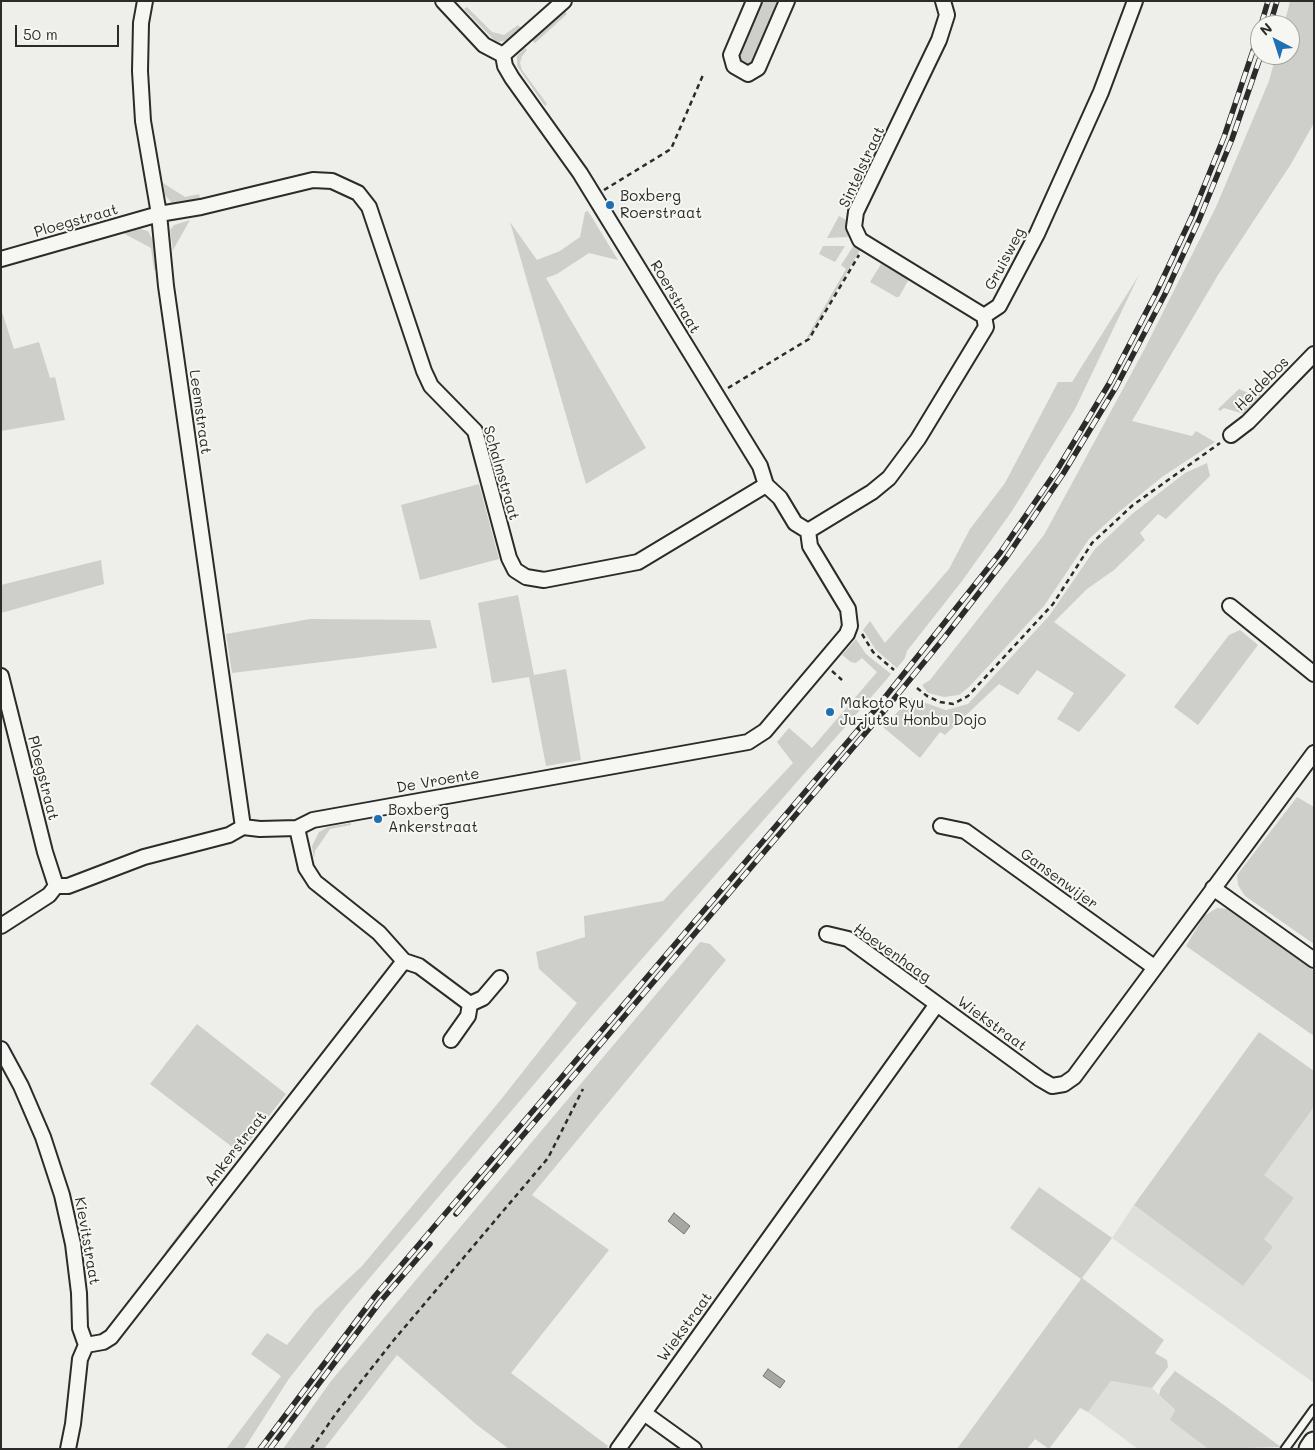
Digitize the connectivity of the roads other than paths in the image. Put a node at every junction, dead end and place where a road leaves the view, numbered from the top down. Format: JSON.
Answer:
{"nodes":[{"id":1,"x":145,"y":1,"type":"edge"},
{"id":2,"x":443,"y":1,"type":"edge"},
{"id":3,"x":564,"y":1,"type":"edge"},
{"id":4,"x":754,"y":1,"type":"edge"},
{"id":5,"x":787,"y":1,"type":"edge"},
{"id":6,"x":942,"y":1,"type":"edge"},
{"id":7,"x":1135,"y":1,"type":"edge"},
{"id":8,"x":503,"y":55,"type":"junction"},
{"id":9,"x":159,"y":214,"type":"junction"},
{"id":10,"x":1,"y":259,"type":"edge"},
{"id":11,"x":984,"y":316,"type":"junction"},
{"id":12,"x":1314,"y":354,"type":"edge"},
{"id":13,"x":1232,"y":435,"type":"road end"},
{"id":14,"x":766,"y":485,"type":"junction"},
{"id":15,"x":808,"y":532,"type":"junction"},
{"id":16,"x":1230,"y":606,"type":"dead end"},
{"id":17,"x":850,"y":626,"type":"joint"},
{"id":18,"x":1314,"y":674,"type":"edge"},
{"id":19,"x":1,"y":676,"type":"edge"},
{"id":20,"x":1314,"y":753,"type":"edge"},
{"id":21,"x":941,"y":826,"type":"dead end"},
{"id":22,"x":243,"y":827,"type":"junction"},
{"id":23,"x":297,"y":828,"type":"junction"},
{"id":24,"x":56,"y":886,"type":"junction"},
{"id":25,"x":1213,"y":888,"type":"junction"},
{"id":26,"x":1,"y":926,"type":"edge"},
{"id":27,"x":827,"y":934,"type":"dead end"},
{"id":28,"x":404,"y":960,"type":"junction"},
{"id":29,"x":1314,"y":960,"type":"edge"},
{"id":30,"x":1154,"y":967,"type":"junction"},
{"id":31,"x":500,"y":978,"type":"dead end"},
{"id":32,"x":470,"y":1004,"type":"junction"},
{"id":33,"x":937,"y":1004,"type":"junction"},
{"id":34,"x":451,"y":1040,"type":"dead end"},
{"id":35,"x":1,"y":1049,"type":"edge"},
{"id":36,"x":86,"y":1345,"type":"junction"},
{"id":37,"x":1314,"y":1409,"type":"edge"},
{"id":38,"x":644,"y":1413,"type":"junction"},
{"id":39,"x":1314,"y":1444,"type":"edge"},
{"id":40,"x":68,"y":1449,"type":"edge"},
{"id":41,"x":618,"y":1449,"type":"edge"},
{"id":42,"x":694,"y":1449,"type":"edge"},
{"id":43,"x":1285,"y":1449,"type":"edge"},
{"id":44,"x":1310,"y":1449,"type":"edge"}],
"edges":[{"from":1,"to":9,"type":"street","name":"Leemstraat"},
{"from":2,"to":8,"type":"street"},
{"from":3,"to":8,"type":"street"},
{"from":4,"to":5,"type":"street"},
{"from":6,"to":11,"type":"street","name":"Sintelstraat"},
{"from":7,"to":11,"type":"street","name":"Gruisweg"},
{"from":8,"to":14,"type":"street","name":"Roerstraat"},
{"from":9,"to":10,"type":"street","name":"Ploegstraat"},
{"from":9,"to":14,"type":"street","name":"Schalmstraat"},
{"from":9,"to":22,"type":"street","name":"Leemstraat"},
{"from":11,"to":15,"type":"street"},
{"from":12,"to":13,"type":"street","name":"Heidebos"},
{"from":14,"to":15,"type":"street","name":"Roerstraat"},
{"from":15,"to":17,"type":"street","name":"Roerstraat"},
{"from":16,"to":18,"type":"street"},
{"from":17,"to":23,"type":"street","name":"De Vroente"},
{"from":19,"to":24,"type":"street","name":"Ploegstraat"},
{"from":20,"to":25,"type":"street","name":"Wiekstraat"},
{"from":21,"to":30,"type":"street","name":"Gansenwijer"},
{"from":22,"to":23,"type":"street","name":"De Vroente"},
{"from":22,"to":24,"type":"street","name":"De Vroente"},
{"from":23,"to":28,"type":"street"},
{"from":24,"to":26,"type":"street"},
{"from":25,"to":29,"type":"street"},
{"from":25,"to":30,"type":"street","name":"Wiekstraat"},
{"from":27,"to":33,"type":"street","name":"Hoevenhaag"},
{"from":28,"to":32,"type":"street"},
{"from":28,"to":36,"type":"street","name":"Ankerstraat"},
{"from":30,"to":33,"type":"street","name":"Wiekstraat"},
{"from":31,"to":32,"type":"street"},
{"from":32,"to":34,"type":"street"},
{"from":33,"to":38,"type":"street","name":"Wiekstraat"},
{"from":35,"to":36,"type":"street","name":"Kievitstraat"},
{"from":36,"to":40,"type":"street"},
{"from":37,"to":43,"type":"lane"},
{"from":38,"to":41,"type":"street","name":"Wiekstraat"},
{"from":38,"to":42,"type":"street"},
{"from":39,"to":44,"type":"main road"}]}
